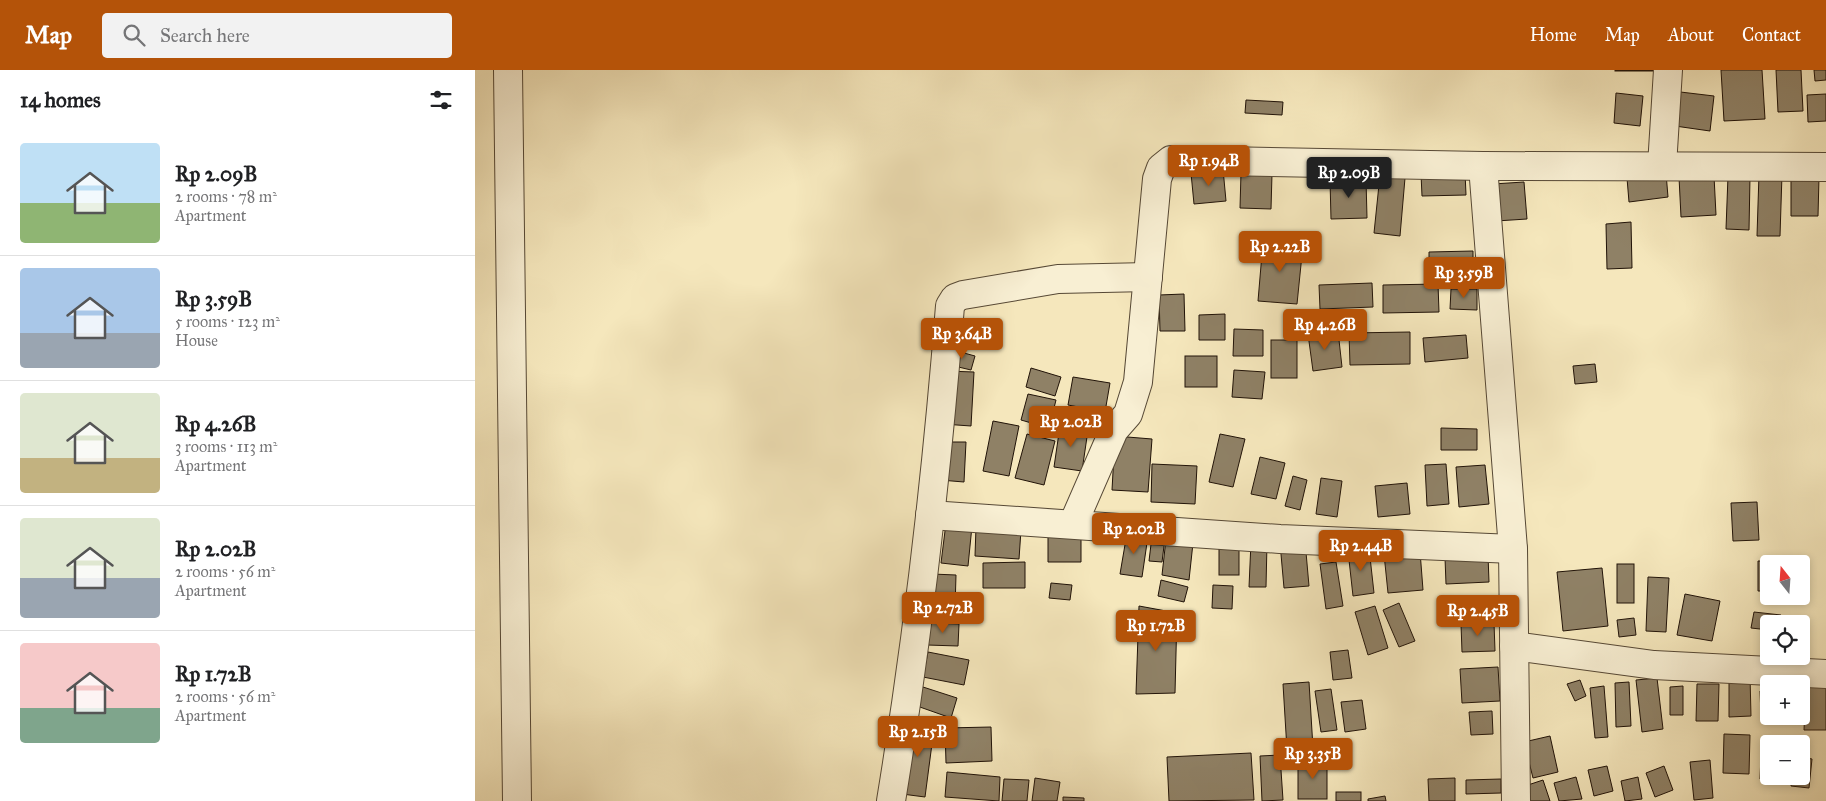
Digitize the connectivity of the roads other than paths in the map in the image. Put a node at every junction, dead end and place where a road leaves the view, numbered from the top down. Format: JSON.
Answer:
{"nodes":[{"id":1,"x":508,"y":70,"type":"edge"},
{"id":2,"x":1668,"y":70,"type":"edge"},
{"id":3,"x":1483,"y":166,"type":"junction"},
{"id":4,"x":1662,"y":166,"type":"junction"},
{"id":5,"x":1826,"y":167,"type":"edge"},
{"id":6,"x":1148,"y":277,"type":"junction"},
{"id":7,"x":930,"y":515,"type":"junction"},
{"id":8,"x":1073,"y":524,"type":"junction"},
{"id":9,"x":1513,"y":549,"type":"junction"},
{"id":10,"x":1514,"y":646,"type":"junction"},
{"id":11,"x":1826,"y":674,"type":"edge"},
{"id":12,"x":517,"y":801,"type":"edge"},
{"id":13,"x":891,"y":801,"type":"edge"},
{"id":14,"x":1516,"y":801,"type":"edge"}],
"edges":[{"from":1,"to":12,"type":"street"},
{"from":2,"to":4,"type":"street"},
{"from":3,"to":4,"type":"street"},
{"from":3,"to":6,"type":"street"},
{"from":3,"to":9,"type":"street"},
{"from":4,"to":5,"type":"street"},
{"from":6,"to":7,"type":"street"},
{"from":6,"to":8,"type":"street"},
{"from":7,"to":8,"type":"street"},
{"from":7,"to":13,"type":"street"},
{"from":8,"to":9,"type":"street"},
{"from":9,"to":10,"type":"street"},
{"from":10,"to":11,"type":"street"},
{"from":10,"to":14,"type":"street"}]}
